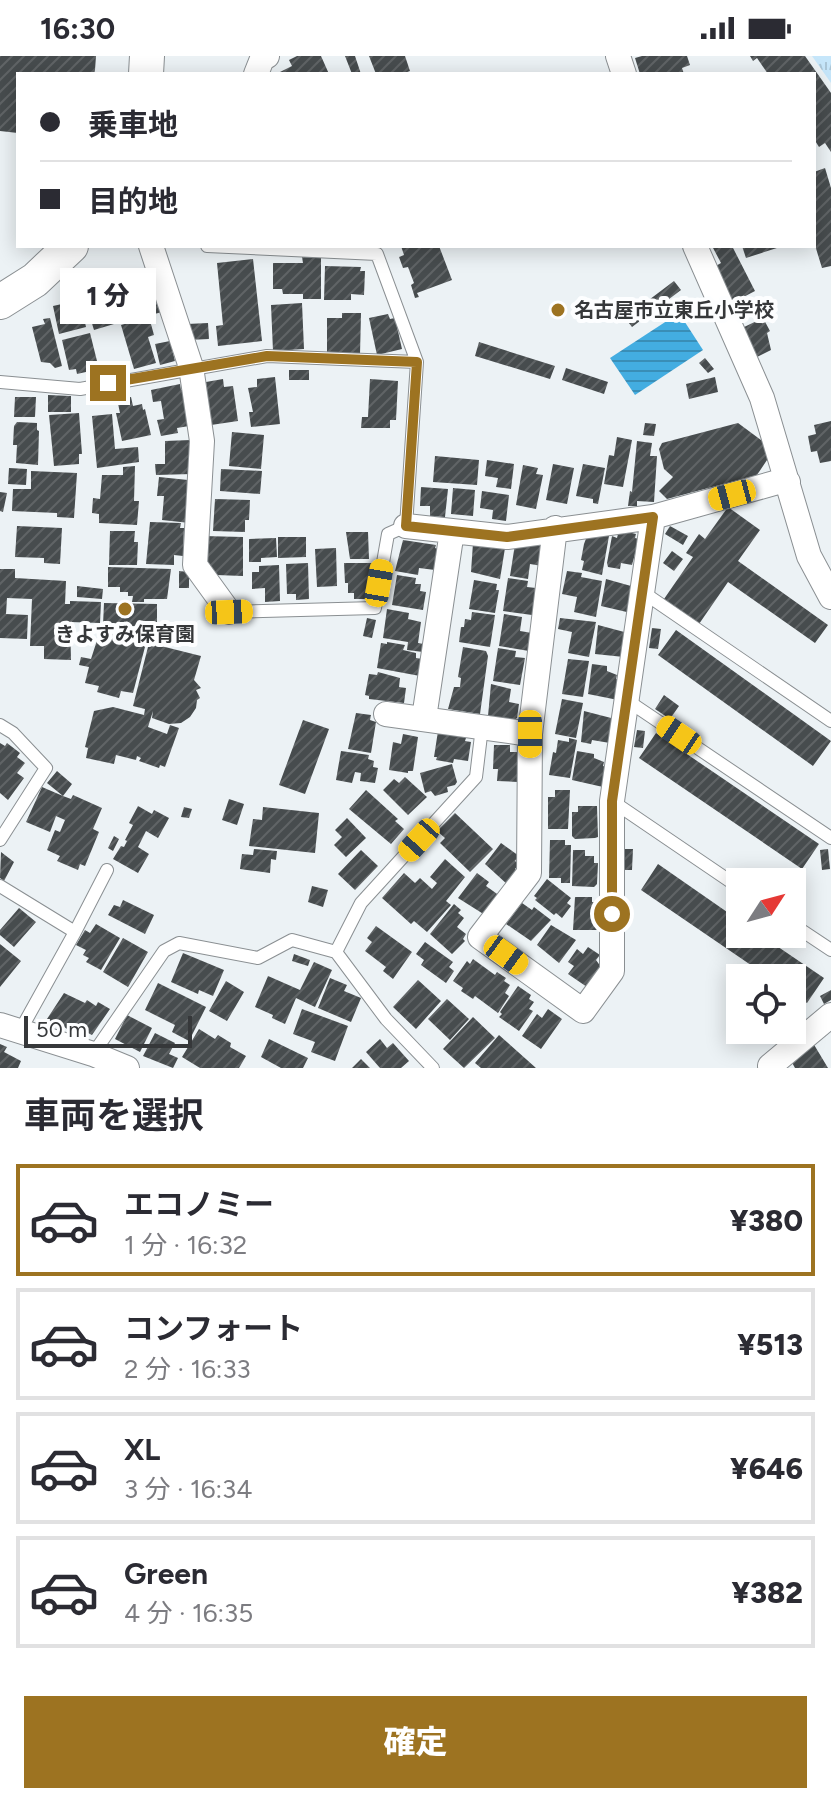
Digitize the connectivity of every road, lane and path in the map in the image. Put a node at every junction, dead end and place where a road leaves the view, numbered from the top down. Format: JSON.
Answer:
{"nodes":[{"id":1,"x":69,"y":248,"type":"edge"},
{"id":2,"x":152,"y":248,"type":"edge"},
{"id":3,"x":250,"y":248,"type":"edge"},
{"id":4,"x":696,"y":248,"type":"edge"},
{"id":5,"x":0,"y":302,"type":"edge"},
{"id":6,"x":417,"y":362,"type":"junction"},
{"id":7,"x":191,"y":367,"type":"junction"},
{"id":8,"x":0,"y":382,"type":"edge"},
{"id":9,"x":788,"y":482,"type":"junction"},
{"id":10,"x":653,"y":517,"type":"junction"},
{"id":11,"x":406,"y":526,"type":"junction"},
{"id":12,"x":555,"y":528,"type":"junction"},
{"id":13,"x":452,"y":531,"type":"junction"},
{"id":14,"x":820,"y":554,"type":"edge"},
{"id":15,"x":644,"y":593,"type":"junction"},
{"id":16,"x":831,"y":597,"type":"edge"},
{"id":17,"x":229,"y":612,"type":"joint"},
{"id":18,"x":628,"y":701,"type":"junction"},
{"id":19,"x":386,"y":714,"type":"dead end"},
{"id":20,"x":424,"y":718,"type":"junction"},
{"id":21,"x":831,"y":721,"type":"edge"},
{"id":22,"x":0,"y":725,"type":"edge"},
{"id":23,"x":482,"y":727,"type":"junction"},
{"id":24,"x":530,"y":734,"type":"junction"},
{"id":25,"x":612,"y":801,"type":"junction"},
{"id":26,"x":831,"y":838,"type":"edge"},
{"id":27,"x":0,"y":840,"type":"edge"},
{"id":28,"x":107,"y":870,"type":"dead end"},
{"id":29,"x":726,"y":878,"type":"edge"},
{"id":30,"x":0,"y":886,"type":"edge"},
{"id":31,"x":75,"y":932,"type":"junction"},
{"id":32,"x":806,"y":933,"type":"edge"},
{"id":33,"x":831,"y":950,"type":"edge"},
{"id":34,"x":336,"y":952,"type":"junction"},
{"id":35,"x":831,"y":1015,"type":"edge"},
{"id":36,"x":10,"y":1028,"type":"edge"},
{"id":37,"x":93,"y":1054,"type":"junction"},
{"id":38,"x":770,"y":1066,"type":"dead end"},
{"id":39,"x":127,"y":1068,"type":"edge"},
{"id":40,"x":433,"y":1068,"type":"edge"}],
"edges":[{"from":1,"to":5,"type":"street"},
{"from":2,"to":7,"type":"street"},
{"from":3,"to":6,"type":"lane"},
{"from":4,"to":9,"type":"street"},
{"from":6,"to":7,"type":"lane"},
{"from":6,"to":11,"type":"lane"},
{"from":7,"to":8,"type":"lane"},
{"from":7,"to":17,"type":"street"},
{"from":9,"to":10,"type":"street"},
{"from":9,"to":14,"type":"street"},
{"from":10,"to":12,"type":"street"},
{"from":10,"to":15,"type":"street"},
{"from":11,"to":13,"type":"street"},
{"from":11,"to":17,"type":"lane"},
{"from":12,"to":13,"type":"street"},
{"from":12,"to":24,"type":"street"},
{"from":13,"to":20,"type":"street"},
{"from":14,"to":16,"type":"street"},
{"from":15,"to":18,"type":"street"},
{"from":15,"to":21,"type":"lane"},
{"from":18,"to":25,"type":"street"},
{"from":18,"to":26,"type":"lane"},
{"from":19,"to":20,"type":"street"},
{"from":20,"to":23,"type":"street"},
{"from":22,"to":27,"type":"lane"},
{"from":23,"to":24,"type":"street"},
{"from":23,"to":34,"type":"lane"},
{"from":24,"to":25,"type":"street"},
{"from":25,"to":29,"type":"lane"},
{"from":28,"to":31,"type":"lane"},
{"from":30,"to":31,"type":"lane"},
{"from":31,"to":36,"type":"lane"},
{"from":32,"to":33,"type":"lane"},
{"from":34,"to":37,"type":"lane"},
{"from":34,"to":40,"type":"lane"},
{"from":35,"to":38,"type":"street"},
{"from":36,"to":37,"type":"street"},
{"from":37,"to":39,"type":"street"}]}
